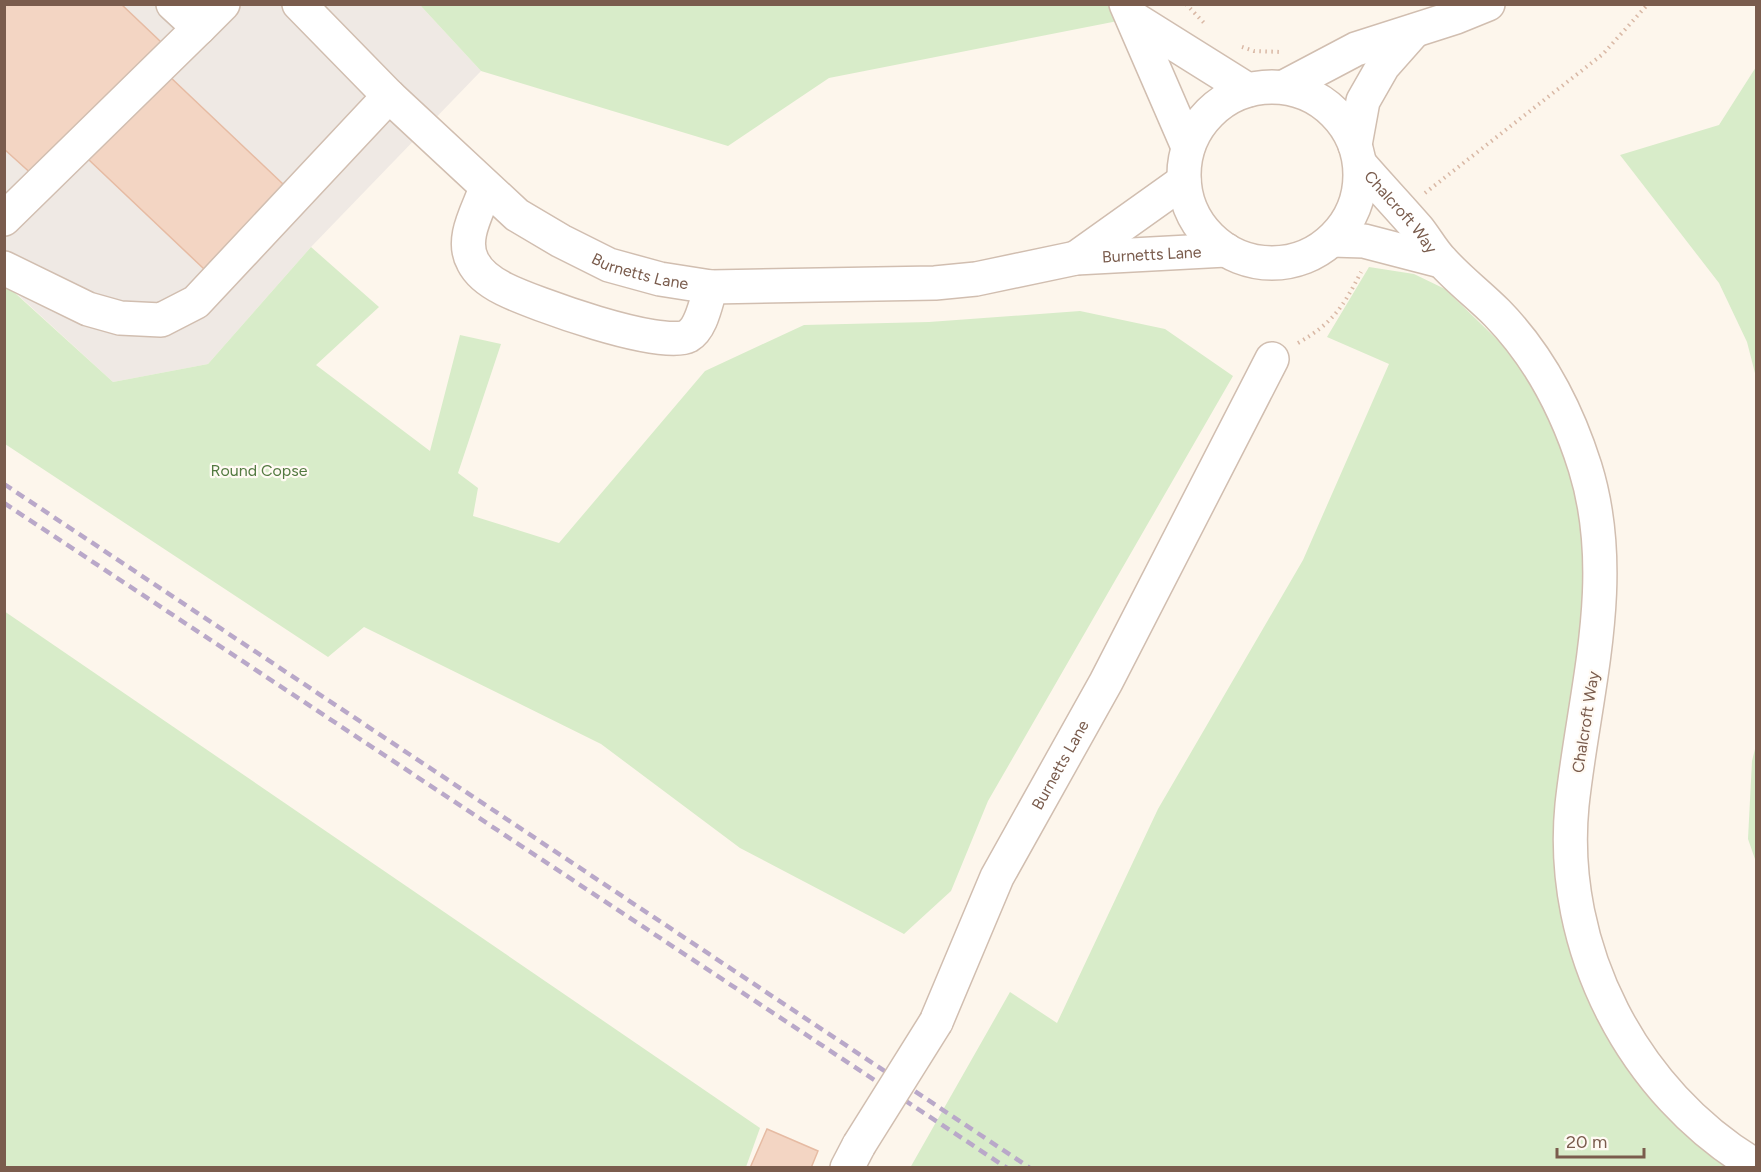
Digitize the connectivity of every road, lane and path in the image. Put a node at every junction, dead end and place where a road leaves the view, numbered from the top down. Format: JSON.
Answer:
{"nodes":[{"id":1,"x":173,"y":4,"type":"edge"},
{"id":2,"x":223,"y":4,"type":"edge"},
{"id":3,"x":299,"y":4,"type":"edge"},
{"id":4,"x":1488,"y":4,"type":"edge"},
{"id":5,"x":1648,"y":4,"type":"edge"},
{"id":6,"x":1130,"y":11,"type":"edge"},
{"id":7,"x":199,"y":28,"type":"junction"},
{"id":8,"x":1413,"y":31,"type":"junction"},
{"id":9,"x":1284,"y":87,"type":"junction"},
{"id":10,"x":1248,"y":90,"type":"junction"},
{"id":11,"x":389,"y":96,"type":"junction"},
{"id":12,"x":1188,"y":147,"type":"junction"},
{"id":13,"x":1358,"y":154,"type":"junction"},
{"id":14,"x":1184,"y":181,"type":"junction"},
{"id":15,"x":486,"y":188,"type":"junction"},
{"id":16,"x":1399,"y":208,"type":"junction"},
{"id":17,"x":4,"y":219,"type":"edge"},
{"id":18,"x":1332,"y":240,"type":"junction"},
{"id":19,"x":1372,"y":244,"type":"junction"},
{"id":20,"x":1226,"y":250,"type":"junction"},
{"id":21,"x":1076,"y":258,"type":"junction"},
{"id":22,"x":1441,"y":261,"type":"junction"},
{"id":23,"x":4,"y":268,"type":"edge"},
{"id":24,"x":711,"y":287,"type":"junction"},
{"id":25,"x":1272,"y":359,"type":"joint"},
{"id":26,"x":853,"y":1156,"type":"edge"},
{"id":27,"x":1756,"y":1166,"type":"edge"}],
"edges":[{"from":1,"to":7,"type":"street"},
{"from":2,"to":7,"type":"street"},
{"from":3,"to":11,"type":"street","name":"Burnetts Lane"},
{"from":4,"to":8,"type":"street"},
{"from":5,"to":16,"type":"path"},
{"from":6,"to":10,"type":"street"},
{"from":6,"to":12,"type":"street"},
{"from":7,"to":17,"type":"street"},
{"from":8,"to":9,"type":"street"},
{"from":8,"to":13,"type":"street"},
{"from":9,"to":10,"type":"street"},
{"from":9,"to":13,"type":"street"},
{"from":10,"to":12,"type":"street"},
{"from":11,"to":15,"type":"street","name":"Burnetts Lane"},
{"from":11,"to":23,"type":"street"},
{"from":12,"to":14,"type":"street"},
{"from":13,"to":16,"type":"street","name":"Chalcroft Way"},
{"from":13,"to":18,"type":"street"},
{"from":14,"to":20,"type":"street"},
{"from":14,"to":21,"type":"street","name":"Burnetts Lane"},
{"from":15,"to":24,"type":"street","name":"Burnetts Lane"},
{"from":15,"to":24,"type":"street"},
{"from":16,"to":22,"type":"street","name":"Chalcroft Way"},
{"from":18,"to":19,"type":"street","name":"Chalcroft Way"},
{"from":18,"to":20,"type":"street"},
{"from":19,"to":22,"type":"street","name":"Chalcroft Way"},
{"from":19,"to":25,"type":"path"},
{"from":20,"to":21,"type":"street","name":"Burnetts Lane"},
{"from":21,"to":24,"type":"street","name":"Burnetts Lane"},
{"from":22,"to":27,"type":"street","name":"Chalcroft Way"},
{"from":25,"to":26,"type":"street","name":"Burnetts Lane","bridge":true}]}
